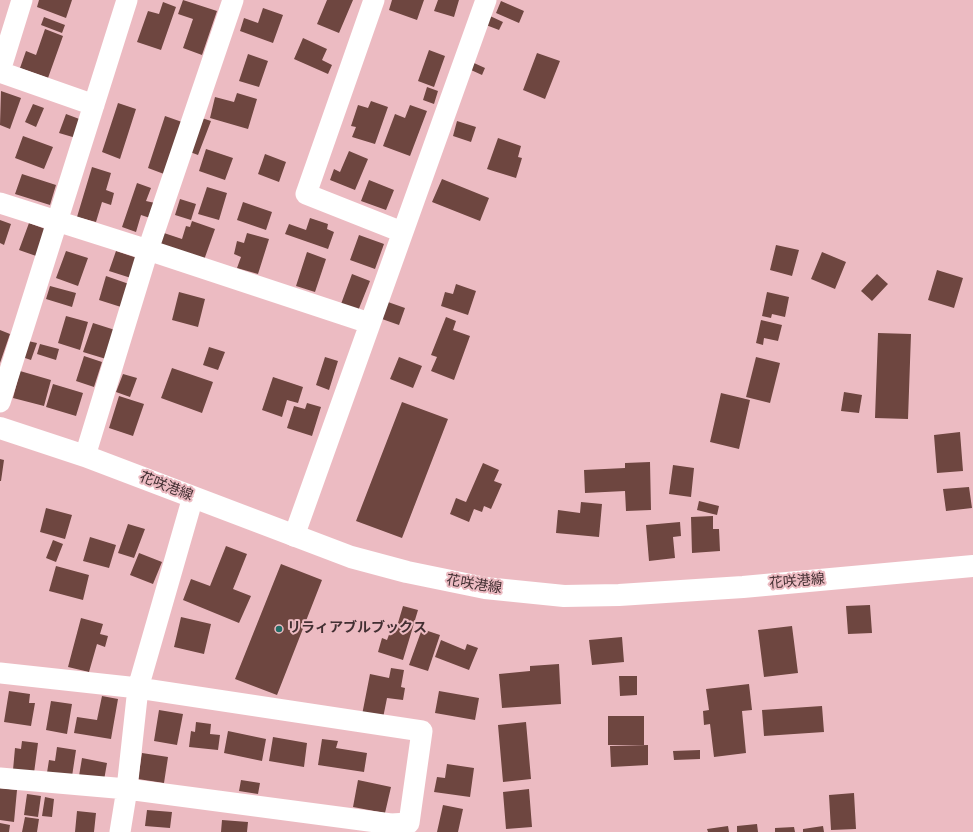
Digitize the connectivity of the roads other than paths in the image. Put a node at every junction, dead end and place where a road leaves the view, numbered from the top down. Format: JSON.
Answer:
{"nodes":[{"id":1,"x":22,"y":0,"type":"edge"},
{"id":2,"x":127,"y":0,"type":"edge"},
{"id":3,"x":233,"y":0,"type":"edge"},
{"id":4,"x":374,"y":0,"type":"edge"},
{"id":5,"x":486,"y":0,"type":"edge"},
{"id":6,"x":0,"y":71,"type":"edge"},
{"id":7,"x":94,"y":105,"type":"junction"},
{"id":8,"x":0,"y":203,"type":"edge"},
{"id":9,"x":58,"y":221,"type":"junction"},
{"id":10,"x":402,"y":232,"type":"junction"},
{"id":11,"x":148,"y":250,"type":"junction"},
{"id":12,"x":369,"y":323,"type":"junction"},
{"id":13,"x":0,"y":402,"type":"edge"},
{"id":14,"x":0,"y":428,"type":"edge"},
{"id":15,"x":85,"y":456,"type":"junction"},
{"id":16,"x":193,"y":497,"type":"junction"},
{"id":17,"x":294,"y":536,"type":"junction"},
{"id":18,"x":973,"y":566,"type":"edge"},
{"id":19,"x":0,"y":673,"type":"edge"},
{"id":20,"x":138,"y":688,"type":"junction"},
{"id":21,"x":0,"y":778,"type":"edge"},
{"id":22,"x":127,"y":789,"type":"junction"},
{"id":23,"x":120,"y":832,"type":"edge"}],
"edges":[{"from":1,"to":6,"type":"street"},
{"from":2,"to":7,"type":"street"},
{"from":3,"to":11,"type":"street"},
{"from":4,"to":10,"type":"street"},
{"from":5,"to":10,"type":"street"},
{"from":6,"to":7,"type":"street"},
{"from":7,"to":9,"type":"street"},
{"from":8,"to":9,"type":"street"},
{"from":9,"to":11,"type":"street"},
{"from":9,"to":13,"type":"street"},
{"from":10,"to":12,"type":"street"},
{"from":11,"to":12,"type":"street"},
{"from":11,"to":15,"type":"street"},
{"from":12,"to":17,"type":"street"},
{"from":14,"to":15,"type":"main road","name":"花咲港線"},
{"from":15,"to":16,"type":"main road","name":"花咲港線"},
{"from":16,"to":17,"type":"main road","name":"花咲港線"},
{"from":16,"to":20,"type":"street"},
{"from":17,"to":18,"type":"main road","name":"花咲港線"},
{"from":19,"to":20,"type":"street"},
{"from":20,"to":22,"type":"street"},
{"from":20,"to":22,"type":"street"},
{"from":21,"to":22,"type":"street"},
{"from":22,"to":23,"type":"street"}]}
